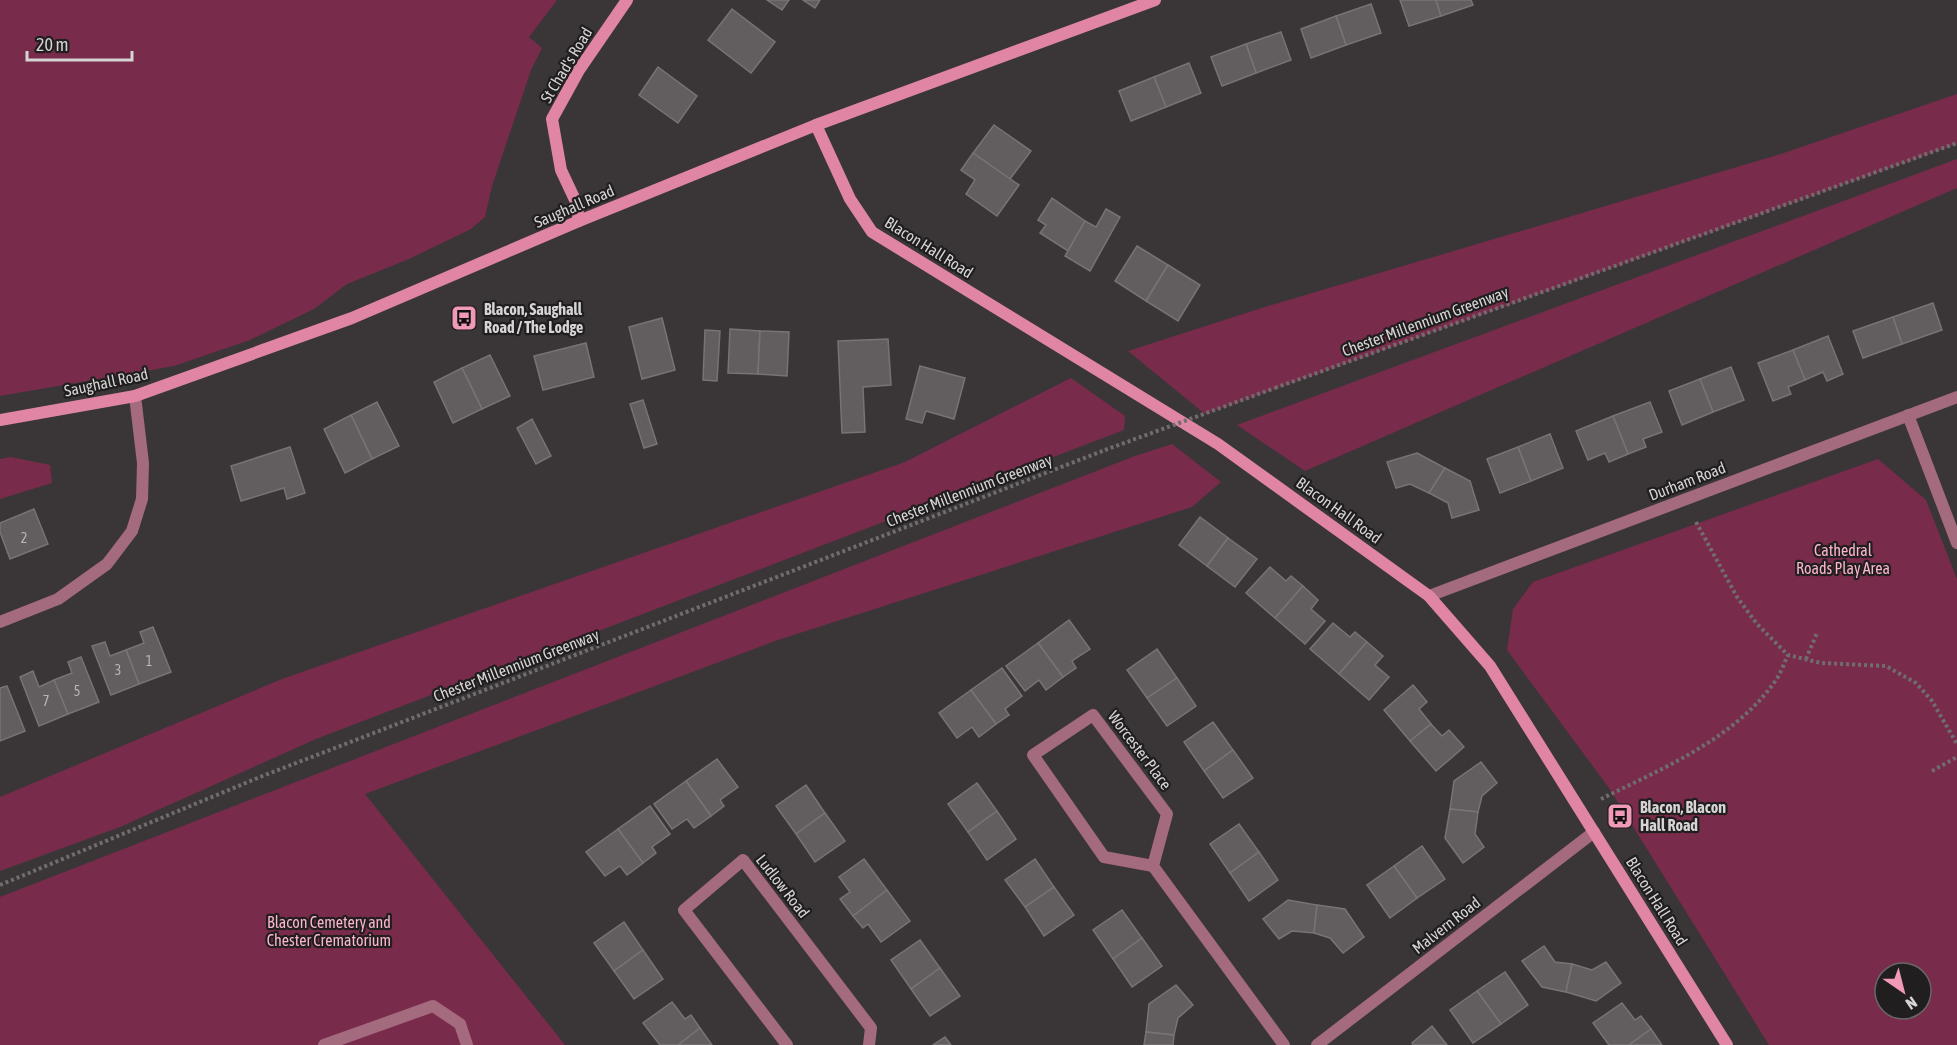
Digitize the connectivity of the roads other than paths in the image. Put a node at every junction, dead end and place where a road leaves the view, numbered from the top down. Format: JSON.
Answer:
{"nodes":[{"id":1,"x":627,"y":0,"type":"edge"},
{"id":2,"x":1155,"y":0,"type":"edge"},
{"id":3,"x":816,"y":125,"type":"junction"},
{"id":4,"x":579,"y":221,"type":"junction"},
{"id":5,"x":135,"y":396,"type":"junction"},
{"id":6,"x":1957,"y":397,"type":"edge"},
{"id":7,"x":1908,"y":415,"type":"junction"},
{"id":8,"x":0,"y":420,"type":"edge"},
{"id":9,"x":1957,"y":543,"type":"edge"},
{"id":10,"x":1429,"y":596,"type":"junction"},
{"id":11,"x":0,"y":622,"type":"edge"},
{"id":12,"x":1594,"y":832,"type":"junction"},
{"id":13,"x":1153,"y":866,"type":"junction"},
{"id":14,"x":324,"y":1045,"type":"edge"},
{"id":15,"x":467,"y":1045,"type":"edge"},
{"id":16,"x":787,"y":1045,"type":"edge"},
{"id":17,"x":869,"y":1045,"type":"edge"},
{"id":18,"x":1284,"y":1045,"type":"edge"},
{"id":19,"x":1317,"y":1045,"type":"edge"},
{"id":20,"x":1727,"y":1045,"type":"edge"}],
"edges":[{"from":1,"to":4,"type":"street","name":"St Chad's Road"},
{"from":2,"to":3,"type":"street","name":"Saughall Road"},
{"from":3,"to":4,"type":"street","name":"Saughall Road"},
{"from":3,"to":10,"type":"street","name":"Blacon Hall Road"},
{"from":4,"to":5,"type":"street","name":"Saughall Road"},
{"from":5,"to":8,"type":"street","name":"Saughall Road"},
{"from":5,"to":11,"type":"street"},
{"from":6,"to":7,"type":"street","name":"Durham Road"},
{"from":7,"to":9,"type":"street"},
{"from":7,"to":10,"type":"street","name":"Durham Road"},
{"from":10,"to":12,"type":"street","name":"Blacon Hall Road"},
{"from":12,"to":19,"type":"street","name":"Malvern Road"},
{"from":12,"to":20,"type":"street","name":"Blacon Hall Road"},
{"from":13,"to":13,"type":"street","name":"Worcester Place"},
{"from":13,"to":18,"type":"street"},
{"from":14,"to":15,"type":"street"},
{"from":16,"to":17,"type":"street","name":"Ludlow Road"}]}
